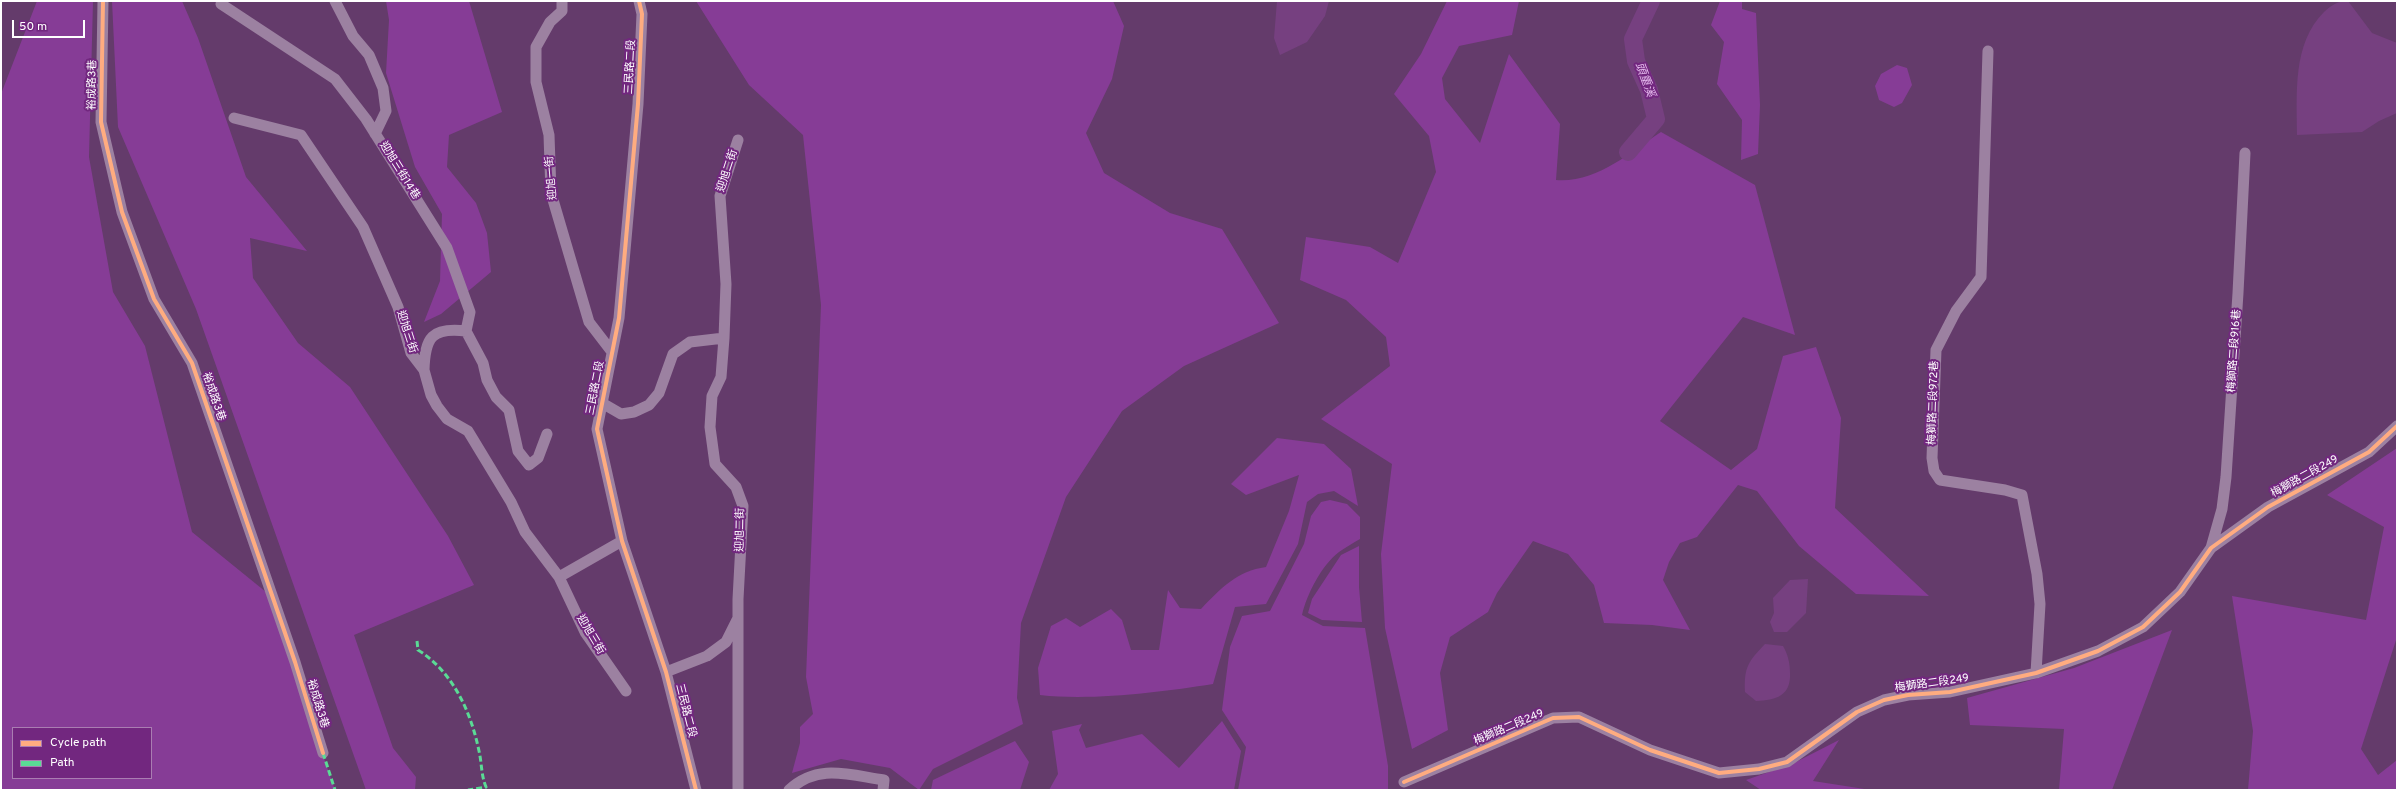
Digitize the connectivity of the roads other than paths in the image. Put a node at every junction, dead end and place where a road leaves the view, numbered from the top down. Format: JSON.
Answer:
{"nodes":[{"id":1,"x":103,"y":1,"type":"edge"},
{"id":2,"x":335,"y":1,"type":"edge"},
{"id":3,"x":562,"y":1,"type":"edge"},
{"id":4,"x":639,"y":1,"type":"edge"},
{"id":5,"x":221,"y":4,"type":"dead end"},
{"id":6,"x":1988,"y":51,"type":"dead end"},
{"id":7,"x":234,"y":118,"type":"dead end"},
{"id":8,"x":375,"y":134,"type":"junction"},
{"id":9,"x":738,"y":140,"type":"dead end"},
{"id":10,"x":2245,"y":153,"type":"dead end"},
{"id":11,"x":466,"y":331,"type":"junction"},
{"id":12,"x":724,"y":338,"type":"junction"},
{"id":13,"x":612,"y":352,"type":"junction"},
{"id":14,"x":424,"y":370,"type":"junction"},
{"id":15,"x":602,"y":403,"type":"junction"},
{"id":16,"x":2397,"y":426,"type":"edge"},
{"id":17,"x":547,"y":434,"type":"dead end"},
{"id":18,"x":622,"y":541,"type":"junction"},
{"id":19,"x":2211,"y":548,"type":"junction"},
{"id":20,"x":559,"y":577,"type":"junction"},
{"id":21,"x":738,"y":618,"type":"junction"},
{"id":22,"x":666,"y":672,"type":"junction"},
{"id":23,"x":2036,"y":673,"type":"junction"},
{"id":24,"x":626,"y":691,"type":"dead end"},
{"id":25,"x":323,"y":752,"type":"dead end"},
{"id":26,"x":1404,"y":782,"type":"dead end"},
{"id":27,"x":696,"y":790,"type":"edge"},
{"id":28,"x":738,"y":790,"type":"edge"},
{"id":29,"x":789,"y":790,"type":"edge"},
{"id":30,"x":883,"y":790,"type":"edge"}],
"edges":[{"from":1,"to":25,"type":"street","name":"裕成路3巷"},
{"from":2,"to":8,"type":"street"},
{"from":3,"to":13,"type":"street","name":"迎旭一街"},
{"from":4,"to":13,"type":"street","name":"三民路二段"},
{"from":5,"to":8,"type":"street","name":"迎旭三街14巷"},
{"from":6,"to":23,"type":"street","name":"梅獅路二段972巷"},
{"from":7,"to":14,"type":"street","name":"迎旭三街"},
{"from":8,"to":11,"type":"street","name":"迎旭三街14巷"},
{"from":9,"to":12,"type":"street","name":"迎旭二街"},
{"from":10,"to":19,"type":"street","name":"梅獅路二段916巷"},
{"from":11,"to":14,"type":"street"},
{"from":11,"to":17,"type":"street"},
{"from":12,"to":15,"type":"street"},
{"from":12,"to":21,"type":"street","name":"迎旭二街"},
{"from":13,"to":15,"type":"street","name":"三民路二段"},
{"from":14,"to":20,"type":"street","name":"迎旭三街"},
{"from":15,"to":18,"type":"street","name":"三民路二段"},
{"from":16,"to":19,"type":"street","name":"梅獅路二段249"},
{"from":18,"to":20,"type":"street"},
{"from":18,"to":22,"type":"street","name":"三民路二段"},
{"from":19,"to":23,"type":"street","name":"梅獅路二段249"},
{"from":20,"to":24,"type":"street","name":"迎旭三街"},
{"from":21,"to":22,"type":"street"},
{"from":21,"to":28,"type":"street","name":"迎旭二街"},
{"from":22,"to":27,"type":"street","name":"三民路二段"},
{"from":23,"to":26,"type":"street","name":"梅獅路二段249"},
{"from":29,"to":30,"type":"street"}]}
